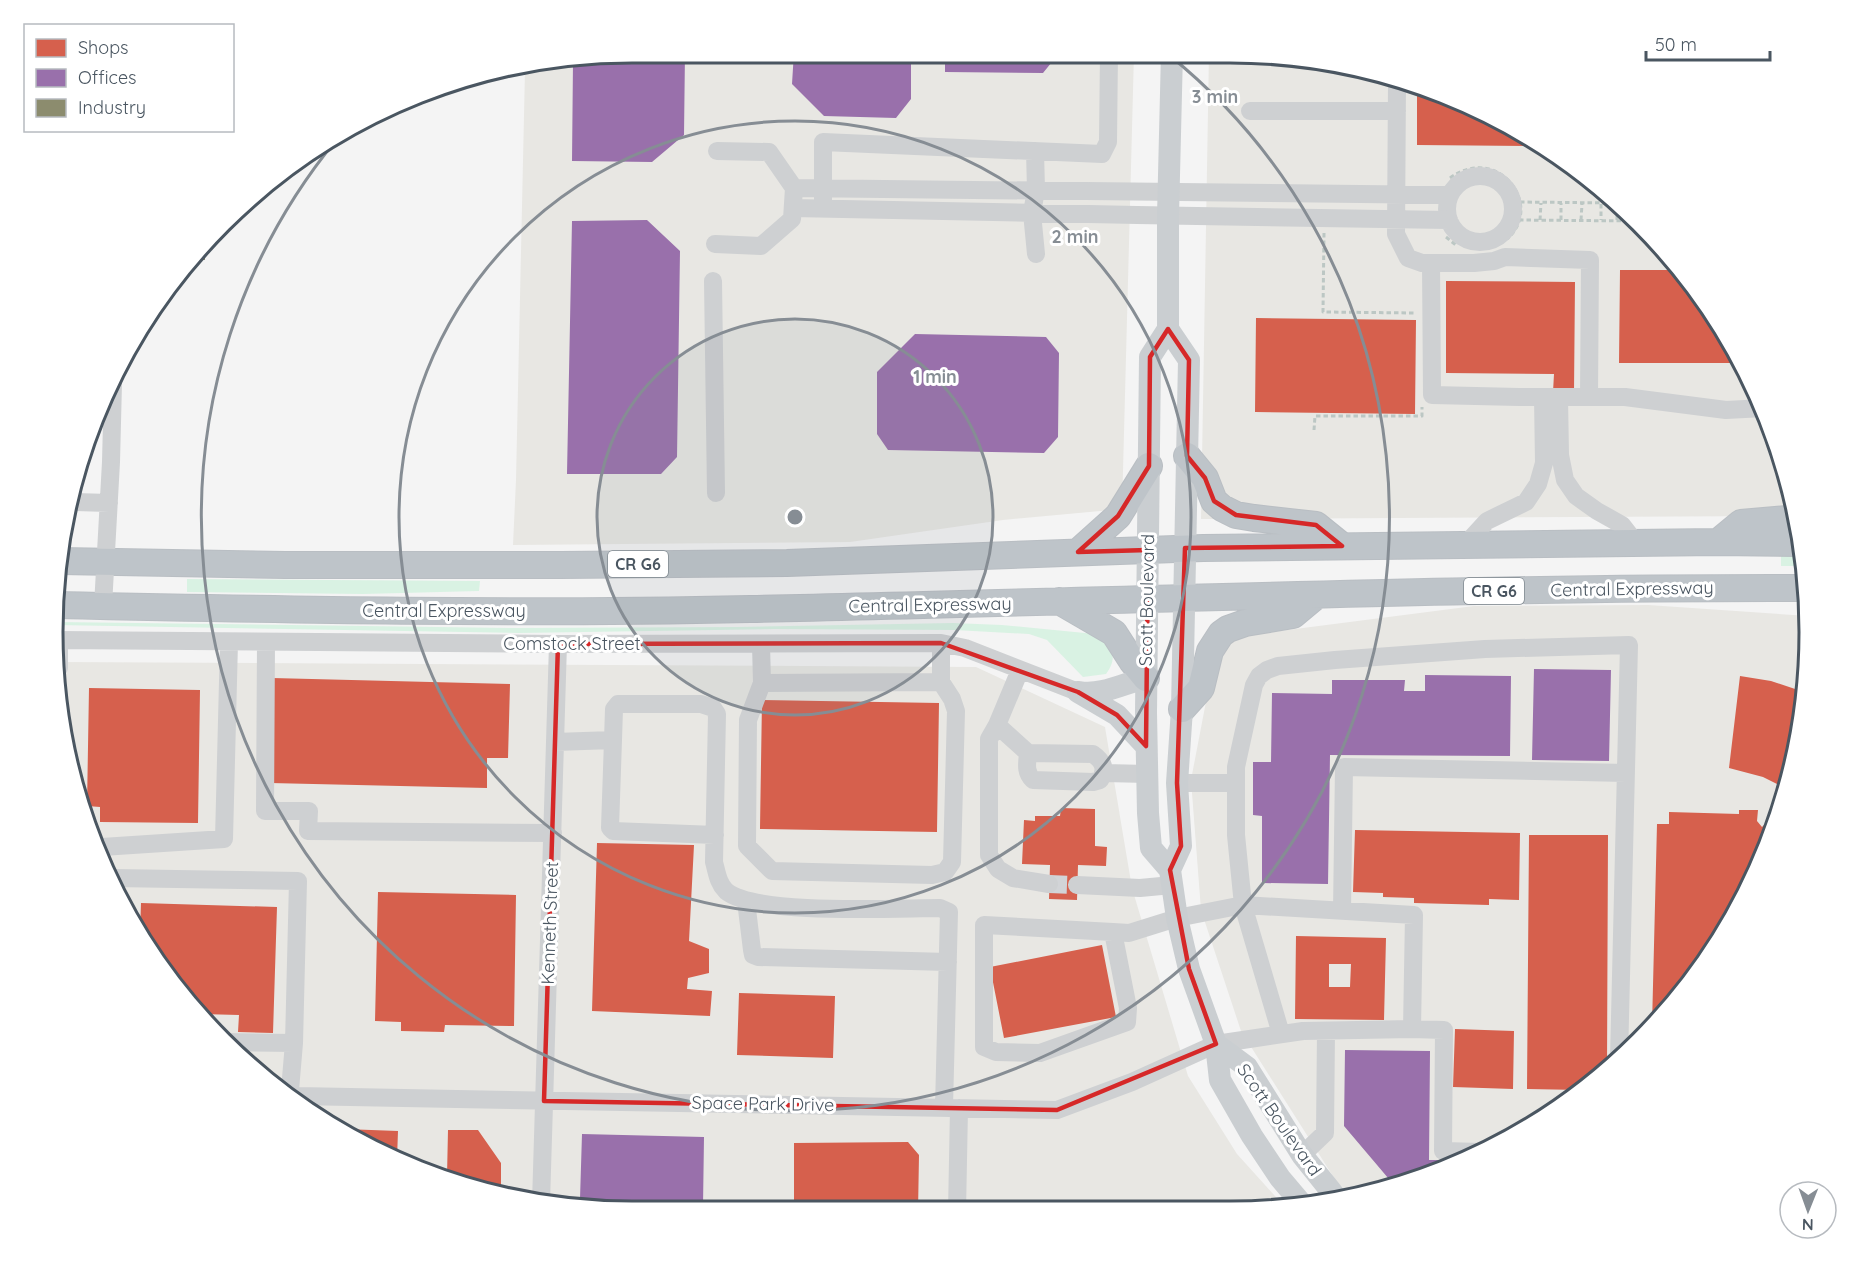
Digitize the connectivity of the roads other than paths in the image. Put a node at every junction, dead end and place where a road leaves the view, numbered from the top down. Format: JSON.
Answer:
{"nodes":[{"id":1,"x":1109,"y":63,"type":"edge"},
{"id":2,"x":1172,"y":63,"type":"edge"},
{"id":3,"x":1397,"y":88,"type":"edge"},
{"id":4,"x":1250,"y":111,"type":"dead end"},
{"id":5,"x":1397,"y":111,"type":"junction"},
{"id":6,"x":717,"y":151,"type":"dead end"},
{"id":7,"x":1035,"y":151,"type":"junction"},
{"id":8,"x":794,"y":188,"type":"junction"},
{"id":9,"x":823,"y":188,"type":"junction"},
{"id":10,"x":1036,"y":190,"type":"junction"},
{"id":11,"x":1168,"y":191,"type":"junction"},
{"id":12,"x":1396,"y":194,"type":"junction"},
{"id":13,"x":1444,"y":195,"type":"junction"},
{"id":14,"x":793,"y":208,"type":"junction"},
{"id":15,"x":822,"y":208,"type":"junction"},
{"id":16,"x":1032,"y":213,"type":"junction"},
{"id":17,"x":1168,"y":216,"type":"junction"},
{"id":18,"x":1396,"y":219,"type":"junction"},
{"id":19,"x":1443,"y":220,"type":"junction"},
{"id":20,"x":714,"y":244,"type":"dead end"},
{"id":21,"x":1036,"y":254,"type":"dead end"},
{"id":22,"x":1431,"y":263,"type":"junction"},
{"id":23,"x":713,"y":281,"type":"dead end"},
{"id":24,"x":1168,"y":329,"type":"junction"},
{"id":25,"x":1589,"y":396,"type":"junction"},
{"id":26,"x":1551,"y":397,"type":"junction"},
{"id":27,"x":112,"y":400,"type":"edge"},
{"id":28,"x":1753,"y":409,"type":"edge"},
{"id":29,"x":1187,"y":456,"type":"junction"},
{"id":30,"x":1149,"y":466,"type":"junction"},
{"id":31,"x":716,"y":493,"type":"dead end"},
{"id":32,"x":78,"y":502,"type":"edge"},
{"id":33,"x":109,"y":503,"type":"junction"},
{"id":34,"x":1788,"y":519,"type":"edge"},
{"id":35,"x":1718,"y":542,"type":"junction"},
{"id":36,"x":1636,"y":543,"type":"junction"},
{"id":37,"x":1792,"y":543,"type":"edge"},
{"id":38,"x":1465,"y":545,"type":"junction"},
{"id":39,"x":1342,"y":546,"type":"junction"},
{"id":40,"x":1185,"y":548,"type":"junction"},
{"id":41,"x":1148,"y":550,"type":"junction"},
{"id":42,"x":1078,"y":552,"type":"junction"},
{"id":43,"x":68,"y":561,"type":"edge"},
{"id":44,"x":106,"y":562,"type":"junction"},
{"id":45,"x":1797,"y":588,"type":"edge"},
{"id":46,"x":1317,"y":595,"type":"junction"},
{"id":47,"x":1183,"y":597,"type":"junction"},
{"id":48,"x":1147,"y":598,"type":"junction"},
{"id":49,"x":1059,"y":601,"type":"junction"},
{"id":50,"x":64,"y":605,"type":"edge"},
{"id":51,"x":103,"y":606,"type":"junction"},
{"id":52,"x":63,"y":640,"type":"edge"},
{"id":53,"x":229,"y":642,"type":"junction"},
{"id":54,"x":266,"y":642,"type":"junction"},
{"id":55,"x":941,"y":643,"type":"junction"},
{"id":56,"x":558,"y":644,"type":"junction"},
{"id":57,"x":761,"y":644,"type":"junction"},
{"id":58,"x":1020,"y":670,"type":"junction"},
{"id":59,"x":1146,"y":678,"type":"junction"},
{"id":60,"x":762,"y":682,"type":"junction"},
{"id":61,"x":940,"y":682,"type":"junction"},
{"id":62,"x":1078,"y":692,"type":"junction"},
{"id":63,"x":1182,"y":709,"type":"junction"},
{"id":64,"x":997,"y":725,"type":"junction"},
{"id":65,"x":613,"y":740,"type":"junction"},
{"id":66,"x":555,"y":742,"type":"junction"},
{"id":67,"x":1146,"y":746,"type":"junction"},
{"id":68,"x":1028,"y":753,"type":"junction"},
{"id":69,"x":1104,"y":773,"type":"junction"},
{"id":70,"x":1626,"y":773,"type":"junction"},
{"id":71,"x":1148,"y":774,"type":"junction"},
{"id":72,"x":1177,"y":783,"type":"junction"},
{"id":73,"x":1235,"y":783,"type":"junction"},
{"id":74,"x":553,"y":833,"type":"junction"},
{"id":75,"x":715,"y":835,"type":"junction"},
{"id":76,"x":105,"y":847,"type":"edge"},
{"id":77,"x":119,"y":878,"type":"edge"},
{"id":78,"x":1171,"y":878,"type":"junction"},
{"id":79,"x":1049,"y":884,"type":"tunnel mouth"},
{"id":80,"x":1077,"y":885,"type":"tunnel mouth"},
{"id":81,"x":747,"y":901,"type":"junction"},
{"id":82,"x":1242,"y":905,"type":"junction"},
{"id":83,"x":1342,"y":911,"type":"junction"},
{"id":84,"x":1177,"y":918,"type":"junction"},
{"id":85,"x":1113,"y":932,"type":"junction"},
{"id":86,"x":948,"y":962,"type":"junction"},
{"id":87,"x":1412,"y":1029,"type":"junction"},
{"id":88,"x":1326,"y":1031,"type":"junction"},
{"id":89,"x":1281,"y":1034,"type":"junction"},
{"id":90,"x":239,"y":1042,"type":"edge"},
{"id":91,"x":294,"y":1043,"type":"junction"},
{"id":92,"x":1216,"y":1044,"type":"junction"},
{"id":93,"x":1619,"y":1046,"type":"edge"},
{"id":94,"x":290,"y":1086,"type":"edge"},
{"id":95,"x":304,"y":1096,"type":"edge"},
{"id":96,"x":544,"y":1101,"type":"junction"},
{"id":97,"x":951,"y":1107,"type":"junction"},
{"id":98,"x":1462,"y":1151,"type":"edge"},
{"id":99,"x":1302,"y":1155,"type":"junction"},
{"id":100,"x":1331,"y":1192,"type":"edge"},
{"id":101,"x":541,"y":1193,"type":"edge"},
{"id":102,"x":1296,"y":1197,"type":"edge"},
{"id":103,"x":956,"y":1201,"type":"edge"}],
"edges":[{"from":1,"to":7,"type":"street"},
{"from":2,"to":11,"type":"main road"},
{"from":3,"to":5,"type":"street"},
{"from":4,"to":5,"type":"street"},
{"from":5,"to":12,"type":"street"},
{"from":6,"to":8,"type":"street"},
{"from":7,"to":9,"type":"street"},
{"from":7,"to":10,"type":"street"},
{"from":8,"to":9,"type":"street"},
{"from":8,"to":14,"type":"street"},
{"from":9,"to":10,"type":"street"},
{"from":9,"to":15,"type":"street"},
{"from":10,"to":11,"type":"street"},
{"from":10,"to":16,"type":"street"},
{"from":11,"to":12,"type":"street"},
{"from":11,"to":17,"type":"main road"},
{"from":12,"to":13,"type":"street"},
{"from":12,"to":18,"type":"street"},
{"from":13,"to":19,"type":"street"},
{"from":13,"to":19,"type":"street"},
{"from":14,"to":15,"type":"street"},
{"from":14,"to":20,"type":"street"},
{"from":15,"to":16,"type":"street"},
{"from":16,"to":17,"type":"street"},
{"from":16,"to":21,"type":"street"},
{"from":17,"to":18,"type":"street"},
{"from":17,"to":24,"type":"main road"},
{"from":18,"to":19,"type":"street"},
{"from":18,"to":22,"type":"street"},
{"from":22,"to":25,"type":"street"},
{"from":22,"to":26,"type":"street"},
{"from":23,"to":31,"type":"street"},
{"from":24,"to":29,"type":"main road","name":"Scott Boulevard"},
{"from":24,"to":30,"type":"main road","name":"Scott Boulevard"},
{"from":25,"to":26,"type":"street"},
{"from":25,"to":28,"type":"street"},
{"from":26,"to":36,"type":"street"},
{"from":26,"to":38,"type":"street"},
{"from":27,"to":33,"type":"street"},
{"from":29,"to":39,"type":"highway"},
{"from":29,"to":40,"type":"main road","name":"Scott Boulevard"},
{"from":30,"to":41,"type":"main road","name":"Scott Boulevard"},
{"from":30,"to":42,"type":"highway"},
{"from":32,"to":33,"type":"street"},
{"from":33,"to":44,"type":"street"},
{"from":34,"to":35,"type":"highway"},
{"from":35,"to":36,"type":"highway","number":"CR G6"},
{"from":35,"to":37,"type":"highway","number":"CR G6"},
{"from":36,"to":38,"type":"highway","number":"CR G6"},
{"from":38,"to":39,"type":"highway","number":"CR G6"},
{"from":39,"to":40,"type":"highway","number":"CR G6"},
{"from":40,"to":41,"type":"highway","number":"CR G6"},
{"from":40,"to":47,"type":"main road","name":"Scott Boulevard"},
{"from":41,"to":42,"type":"highway","number":"CR G6"},
{"from":41,"to":48,"type":"main road","name":"Scott Boulevard"},
{"from":42,"to":44,"type":"highway","number":"CR G6"},
{"from":43,"to":44,"type":"highway","number":"CR G6"},
{"from":44,"to":51,"type":"street"},
{"from":45,"to":46,"type":"highway","name":"Central Expressway","number":"CR G6"},
{"from":46,"to":47,"type":"highway","name":"Central Expressway","number":"CR G6"},
{"from":46,"to":63,"type":"highway"},
{"from":47,"to":48,"type":"highway","name":"Central Expressway","number":"CR G6"},
{"from":47,"to":63,"type":"main road","name":"Scott Boulevard"},
{"from":48,"to":49,"type":"highway","name":"Central Expressway","number":"CR G6"},
{"from":48,"to":59,"type":"main road","name":"Scott Boulevard"},
{"from":49,"to":51,"type":"highway","name":"Central Expressway","number":"CR G6"},
{"from":49,"to":59,"type":"highway"},
{"from":50,"to":51,"type":"highway","name":"Central Expressway","number":"CR G6"},
{"from":52,"to":53,"type":"street","name":"Comstock Street"},
{"from":53,"to":54,"type":"street","name":"Comstock Street"},
{"from":53,"to":76,"type":"street"},
{"from":54,"to":56,"type":"street","name":"Comstock Street"},
{"from":54,"to":74,"type":"street"},
{"from":55,"to":57,"type":"street","name":"Comstock Street"},
{"from":55,"to":58,"type":"street","name":"Comstock Street"},
{"from":55,"to":61,"type":"street"},
{"from":56,"to":57,"type":"street","name":"Comstock Street"},
{"from":56,"to":66,"type":"street","name":"Kenneth Street"},
{"from":57,"to":60,"type":"street"},
{"from":58,"to":62,"type":"street","name":"Comstock Street"},
{"from":58,"to":64,"type":"street"},
{"from":59,"to":62,"type":"main road"},
{"from":59,"to":67,"type":"main road","name":"Scott Boulevard"},
{"from":60,"to":61,"type":"street"},
{"from":60,"to":61,"type":"street"},
{"from":62,"to":67,"type":"main road"},
{"from":63,"to":72,"type":"main road","name":"Scott Boulevard"},
{"from":64,"to":68,"type":"street"},
{"from":64,"to":79,"type":"street"},
{"from":65,"to":66,"type":"street"},
{"from":65,"to":75,"type":"street"},
{"from":65,"to":75,"type":"street"},
{"from":66,"to":74,"type":"street","name":"Kenneth Street"},
{"from":67,"to":71,"type":"main road","name":"Scott Boulevard"},
{"from":68,"to":69,"type":"street"},
{"from":68,"to":69,"type":"street"},
{"from":69,"to":71,"type":"street"},
{"from":70,"to":73,"type":"street"},
{"from":70,"to":83,"type":"street"},
{"from":70,"to":93,"type":"street"},
{"from":71,"to":78,"type":"main road","name":"Scott Boulevard"},
{"from":72,"to":73,"type":"street"},
{"from":72,"to":78,"type":"main road","name":"Scott Boulevard"},
{"from":73,"to":82,"type":"street"},
{"from":74,"to":96,"type":"street","name":"Kenneth Street"},
{"from":75,"to":81,"type":"street"},
{"from":77,"to":91,"type":"street"},
{"from":78,"to":80,"type":"street"},
{"from":78,"to":84,"type":"main road","name":"Scott Boulevard"},
{"from":81,"to":86,"type":"street"},
{"from":81,"to":86,"type":"street"},
{"from":82,"to":83,"type":"street"},
{"from":82,"to":84,"type":"street"},
{"from":82,"to":89,"type":"street"},
{"from":83,"to":87,"type":"street"},
{"from":84,"to":85,"type":"street"},
{"from":84,"to":92,"type":"main road","name":"Scott Boulevard"},
{"from":85,"to":85,"type":"street"},
{"from":86,"to":97,"type":"street"},
{"from":87,"to":88,"type":"street","name":"Space Park Drive"},
{"from":87,"to":98,"type":"street","name":"Space Park Drive"},
{"from":88,"to":89,"type":"street","name":"Space Park Drive"},
{"from":88,"to":99,"type":"street"},
{"from":89,"to":92,"type":"street","name":"Space Park Drive"},
{"from":90,"to":91,"type":"street"},
{"from":91,"to":94,"type":"street"},
{"from":92,"to":97,"type":"street","name":"Space Park Drive"},
{"from":92,"to":99,"type":"main road","name":"Scott Boulevard"},
{"from":92,"to":102,"type":"main road","name":"Scott Boulevard"},
{"from":95,"to":96,"type":"street","name":"Space Park Drive"},
{"from":96,"to":97,"type":"street","name":"Space Park Drive"},
{"from":96,"to":101,"type":"street","name":"Kenneth Street"},
{"from":97,"to":103,"type":"street"},
{"from":99,"to":100,"type":"main road","name":"Scott Boulevard"}]}
